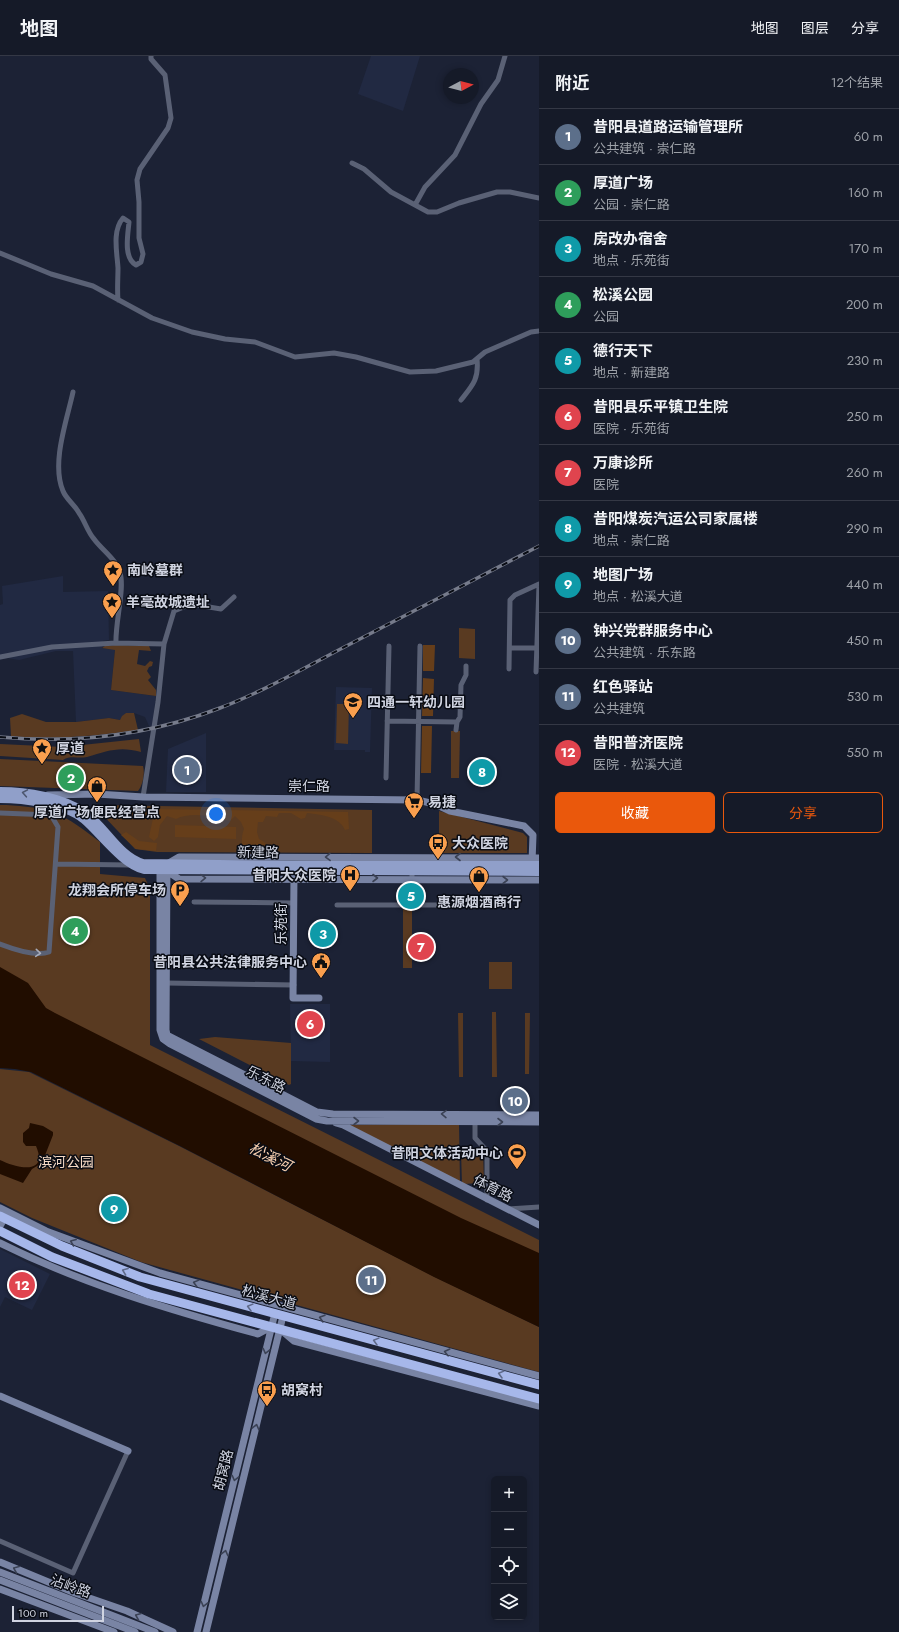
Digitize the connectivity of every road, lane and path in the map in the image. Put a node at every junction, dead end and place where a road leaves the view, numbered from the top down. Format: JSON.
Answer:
{"nodes":[{"id":1,"x":151,"y":56,"type":"edge"},
{"id":2,"x":505,"y":56,"type":"edge"},
{"id":3,"x":352,"y":163,"type":"dead end"},
{"id":4,"x":539,"y":198,"type":"edge"},
{"id":5,"x":415,"y":205,"type":"junction"},
{"id":6,"x":0,"y":253,"type":"edge"},
{"id":7,"x":118,"y":300,"type":"junction"},
{"id":8,"x":539,"y":331,"type":"edge"},
{"id":9,"x":477,"y":359,"type":"junction"},
{"id":10,"x":73,"y":392,"type":"dead end"},
{"id":11,"x":460,"y":400,"type":"dead end"},
{"id":12,"x":539,"y":584,"type":"edge"},
{"id":13,"x":234,"y":597,"type":"dead end"},
{"id":14,"x":116,"y":643,"type":"junction"},
{"id":15,"x":164,"y":644,"type":"junction"},
{"id":16,"x":389,"y":646,"type":"dead end"},
{"id":17,"x":420,"y":646,"type":"dead end"},
{"id":18,"x":510,"y":648,"type":"junction"},
{"id":19,"x":538,"y":648,"type":"edge"},
{"id":20,"x":0,"y":657,"type":"edge"},
{"id":21,"x":466,"y":666,"type":"dead end"},
{"id":22,"x":510,"y":669,"type":"dead end"},
{"id":23,"x":536,"y":672,"type":"dead end"},
{"id":24,"x":387,"y":721,"type":"junction"},
{"id":25,"x":418,"y":721,"type":"junction"},
{"id":26,"x":457,"y":722,"type":"junction"},
{"id":27,"x":456,"y":730,"type":"dead end"},
{"id":28,"x":386,"y":778,"type":"dead end"},
{"id":29,"x":0,"y":791,"type":"edge"},
{"id":30,"x":40,"y":795,"type":"junction"},
{"id":31,"x":143,"y":797,"type":"junction"},
{"id":32,"x":0,"y":799,"type":"edge"},
{"id":33,"x":416,"y":800,"type":"junction"},
{"id":34,"x":0,"y":813,"type":"edge"},
{"id":35,"x":56,"y":864,"type":"junction"},
{"id":36,"x":130,"y":865,"type":"junction"},
{"id":37,"x":535,"y":865,"type":"edge"},
{"id":38,"x":163,"y":867,"type":"junction"},
{"id":39,"x":294,"y":875,"type":"junction"},
{"id":40,"x":412,"y":875,"type":"junction"},
{"id":41,"x":539,"y":880,"type":"edge"},
{"id":42,"x":194,"y":902,"type":"dead end"},
{"id":43,"x":294,"y":903,"type":"junction"},
{"id":44,"x":337,"y":905,"type":"dead end"},
{"id":45,"x":416,"y":905,"type":"junction"},
{"id":46,"x":439,"y":905,"type":"dead end"},
{"id":47,"x":0,"y":944,"type":"edge"},
{"id":48,"x":166,"y":983,"type":"junction"},
{"id":49,"x":294,"y":985,"type":"junction"},
{"id":50,"x":319,"y":998,"type":"dead end"},
{"id":51,"x":539,"y":1115,"type":"edge"},
{"id":52,"x":327,"y":1121,"type":"junction"},
{"id":53,"x":475,"y":1122,"type":"junction"},
{"id":54,"x":539,"y":1122,"type":"edge"},
{"id":55,"x":487,"y":1200,"type":"junction"},
{"id":56,"x":539,"y":1207,"type":"edge"},
{"id":57,"x":0,"y":1208,"type":"edge"},
{"id":58,"x":506,"y":1209,"type":"junction"},
{"id":59,"x":1,"y":1220,"type":"edge"},
{"id":60,"x":539,"y":1226,"type":"edge"},
{"id":61,"x":0,"y":1231,"type":"edge"},
{"id":62,"x":0,"y":1243,"type":"edge"},
{"id":63,"x":279,"y":1314,"type":"junction"},
{"id":64,"x":276,"y":1328,"type":"junction"},
{"id":65,"x":428,"y":1351,"type":"junction"},
{"id":66,"x":539,"y":1376,"type":"edge"},
{"id":67,"x":539,"y":1385,"type":"edge"},
{"id":68,"x":0,"y":1396,"type":"edge"},
{"id":69,"x":539,"y":1399,"type":"edge"},
{"id":70,"x":539,"y":1406,"type":"edge"},
{"id":71,"x":128,"y":1451,"type":"joint"},
{"id":72,"x":0,"y":1541,"type":"edge"},
{"id":73,"x":0,"y":1562,"type":"edge"},
{"id":74,"x":0,"y":1572,"type":"edge"},
{"id":75,"x":0,"y":1580,"type":"edge"},
{"id":76,"x":0,"y":1589,"type":"edge"},
{"id":77,"x":114,"y":1632,"type":"edge"},
{"id":78,"x":135,"y":1632,"type":"edge"},
{"id":79,"x":155,"y":1632,"type":"edge"},
{"id":80,"x":173,"y":1632,"type":"edge"},
{"id":81,"x":197,"y":1632,"type":"edge"},
{"id":82,"x":206,"y":1632,"type":"edge"}],
"edges":[{"from":1,"to":7,"type":"street"},
{"from":2,"to":5,"type":"street"},
{"from":3,"to":5,"type":"street"},
{"from":4,"to":5,"type":"street"},
{"from":6,"to":7,"type":"street"},
{"from":7,"to":9,"type":"street"},
{"from":8,"to":9,"type":"street"},
{"from":9,"to":11,"type":"street"},
{"from":10,"to":14,"type":"street"},
{"from":12,"to":18,"type":"street"},
{"from":12,"to":19,"type":"street"},
{"from":13,"to":15,"type":"street"},
{"from":14,"to":15,"type":"street"},
{"from":14,"to":20,"type":"street"},
{"from":15,"to":31,"type":"street"},
{"from":16,"to":24,"type":"street"},
{"from":17,"to":25,"type":"street"},
{"from":18,"to":19,"type":"street"},
{"from":18,"to":22,"type":"street"},
{"from":19,"to":23,"type":"street"},
{"from":21,"to":26,"type":"street"},
{"from":24,"to":25,"type":"street"},
{"from":24,"to":28,"type":"street"},
{"from":25,"to":26,"type":"street"},
{"from":25,"to":33,"type":"street"},
{"from":26,"to":27,"type":"street"},
{"from":30,"to":29,"type":"main road","name":"新建路","one_way":true},
{"from":30,"to":31,"type":"main road","name":"崇仁路"},
{"from":30,"to":38,"type":"main road","name":"新建路"},
{"from":31,"to":33,"type":"main road","name":"崇仁路"},
{"from":32,"to":36,"type":"main road","name":"新建路"},
{"from":33,"to":37,"type":"main road","name":"崇仁路"},
{"from":34,"to":35,"type":"street"},
{"from":35,"to":36,"type":"street"},
{"from":47,"to":35,"type":"street","one_way":true},
{"from":36,"to":38,"type":"main road","name":"新建路"},
{"from":37,"to":38,"type":"main road","name":"新建路","one_way":true},
{"from":37,"to":40,"type":"main road","name":"新建路"},
{"from":38,"to":39,"type":"main road","name":"新建路","one_way":true},
{"from":38,"to":48,"type":"main road","name":"乐东路"},
{"from":38,"to":52,"type":"main road","name":"乐东路"},
{"from":39,"to":40,"type":"main road","name":"新建路","one_way":true},
{"from":39,"to":43,"type":"main road","name":"乐苑街"},
{"from":40,"to":41,"type":"main road","one_way":true},
{"from":40,"to":45,"type":"street"},
{"from":42,"to":43,"type":"street"},
{"from":43,"to":49,"type":"main road","name":"乐苑街"},
{"from":44,"to":45,"type":"street"},
{"from":45,"to":46,"type":"street"},
{"from":48,"to":49,"type":"street"},
{"from":51,"to":48,"type":"main road","name":"乐东路","one_way":true},
{"from":49,"to":50,"type":"main road","name":"乐苑街"},
{"from":52,"to":53,"type":"main road","name":"乐东路","one_way":true},
{"from":52,"to":55,"type":"main road","name":"体育路"},
{"from":53,"to":54,"type":"main road","name":"乐东路","one_way":true},
{"from":53,"to":55,"type":"street"},
{"from":55,"to":58,"type":"main road","name":"体育路"},
{"from":56,"to":58,"type":"street"},
{"from":65,"to":57,"type":"main road","one_way":true},
{"from":58,"to":60,"type":"main road","name":"体育路"},
{"from":63,"to":59,"type":"highway","name":"松溪大道","one_way":true},
{"from":61,"to":64,"type":"highway","name":"松溪大道"},
{"from":62,"to":64,"type":"main road"},
{"from":63,"to":64,"type":"main road","name":"胡窝路"},
{"from":65,"to":63,"type":"highway","name":"松溪大道","one_way":true},
{"from":64,"to":69,"type":"highway","name":"松溪大道"},
{"from":64,"to":70,"type":"main road"},
{"from":64,"to":81,"type":"main road","name":"胡窝路","one_way":true},
{"from":82,"to":64,"type":"main road","name":"胡窝路","one_way":true},
{"from":66,"to":65,"type":"main road","one_way":true},
{"from":67,"to":65,"type":"highway","name":"松溪大道","one_way":true},
{"from":68,"to":71,"type":"main road"},
{"from":71,"to":72,"type":"street"},
{"from":80,"to":73,"type":"main road","one_way":true},
{"from":74,"to":79,"type":"main road","name":"沾岭路"},
{"from":75,"to":78,"type":"main road","name":"沾岭路"},
{"from":76,"to":77,"type":"main road"}]}
